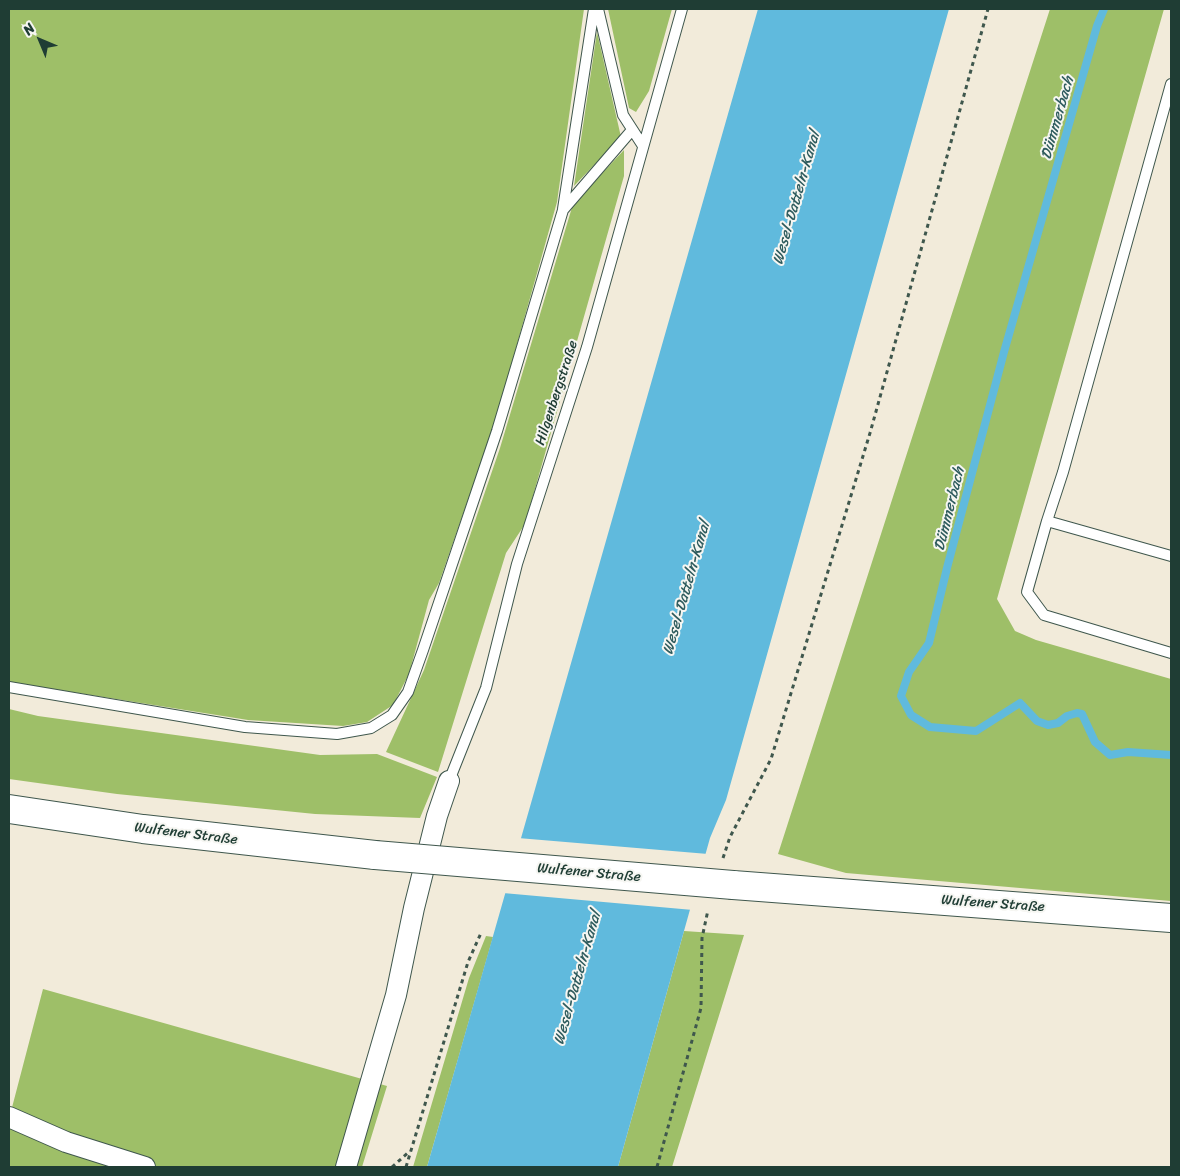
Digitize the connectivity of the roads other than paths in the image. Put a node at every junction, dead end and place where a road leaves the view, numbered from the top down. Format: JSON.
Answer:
{"nodes":[{"id":1,"x":596,"y":9,"type":"edge"},
{"id":2,"x":682,"y":9,"type":"edge"},
{"id":3,"x":1171,"y":84,"type":"edge"},
{"id":4,"x":632,"y":130,"type":"junction"},
{"id":5,"x":643,"y":146,"type":"junction"},
{"id":6,"x":563,"y":210,"type":"junction"},
{"id":7,"x":1047,"y":521,"type":"junction"},
{"id":8,"x":1171,"y":556,"type":"edge"},
{"id":9,"x":1171,"y":653,"type":"edge"},
{"id":10,"x":9,"y":687,"type":"edge"},
{"id":11,"x":449,"y":782,"type":"joint"},
{"id":12,"x":9,"y":809,"type":"edge"},
{"id":13,"x":1171,"y":918,"type":"edge"},
{"id":14,"x":9,"y":1117,"type":"edge"},
{"id":15,"x":145,"y":1167,"type":"edge"},
{"id":16,"x":346,"y":1167,"type":"edge"}],
"edges":[{"from":1,"to":4,"type":"lane"},
{"from":1,"to":6,"type":"lane"},
{"from":2,"to":5,"type":"lane","name":"Hilgenbergstraße"},
{"from":3,"to":7,"type":"lane"},
{"from":4,"to":5,"type":"lane"},
{"from":4,"to":6,"type":"lane"},
{"from":5,"to":11,"type":"lane","name":"Hilgenbergstraße"},
{"from":6,"to":10,"type":"lane"},
{"from":7,"to":8,"type":"lane"},
{"from":7,"to":9,"type":"lane"},
{"from":11,"to":16,"type":"street"},
{"from":12,"to":13,"type":"main road","name":"Wulfener Straße","bridge":true},
{"from":14,"to":15,"type":"street"}]}
